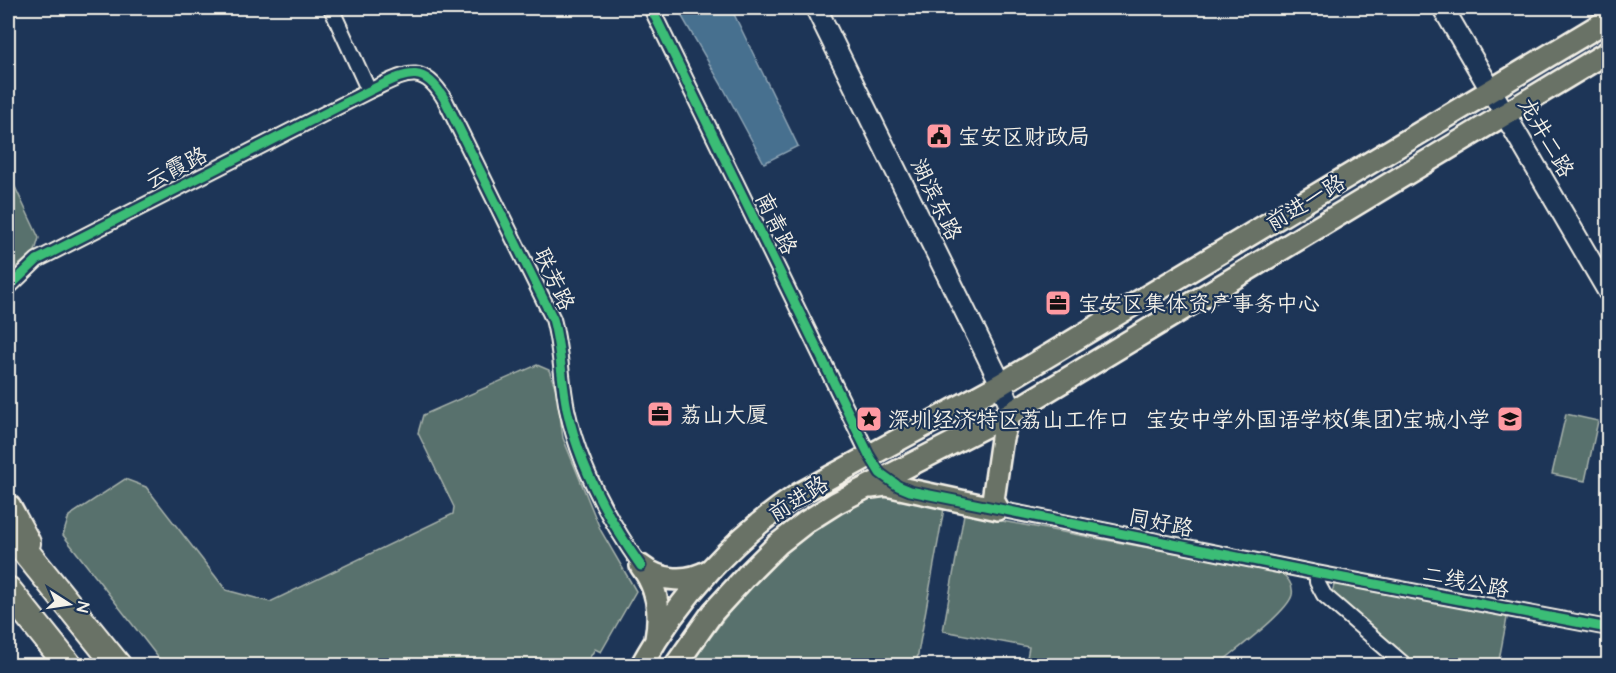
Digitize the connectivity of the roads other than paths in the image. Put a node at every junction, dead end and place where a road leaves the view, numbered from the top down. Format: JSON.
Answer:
{"nodes":[{"id":1,"x":331,"y":8,"type":"edge"},
{"id":2,"x":651,"y":8,"type":"edge"},
{"id":3,"x":816,"y":8,"type":"edge"},
{"id":4,"x":1443,"y":8,"type":"edge"},
{"id":5,"x":1608,"y":20,"type":"edge"},
{"id":6,"x":1608,"y":51,"type":"edge"},
{"id":7,"x":1492,"y":89,"type":"junction"},
{"id":8,"x":369,"y":90,"type":"junction"},
{"id":9,"x":1506,"y":113,"type":"junction"},
{"id":10,"x":8,"y":288,"type":"edge"},
{"id":11,"x":1608,"y":291,"type":"edge"},
{"id":12,"x":1001,"y":384,"type":"junction"},
{"id":13,"x":1009,"y":414,"type":"junction"},
{"id":14,"x":869,"y":455,"type":"junction"},
{"id":15,"x":867,"y":488,"type":"junction"},
{"id":16,"x":8,"y":508,"type":"edge"},
{"id":17,"x":998,"y":509,"type":"junction"},
{"id":18,"x":764,"y":519,"type":"junction"},
{"id":19,"x":8,"y":530,"type":"edge"},
{"id":20,"x":782,"y":541,"type":"junction"},
{"id":21,"x":8,"y":542,"type":"edge"},
{"id":22,"x":730,"y":550,"type":"junction"},
{"id":23,"x":641,"y":566,"type":"junction"},
{"id":24,"x":710,"y":570,"type":"junction"},
{"id":25,"x":751,"y":571,"type":"junction"},
{"id":26,"x":1317,"y":573,"type":"junction"},
{"id":27,"x":44,"y":575,"type":"junction"},
{"id":28,"x":8,"y":590,"type":"edge"},
{"id":29,"x":1608,"y":628,"type":"edge"},
{"id":30,"x":655,"y":643,"type":"junction"},
{"id":31,"x":69,"y":666,"type":"edge"},
{"id":32,"x":110,"y":666,"type":"edge"},
{"id":33,"x":118,"y":666,"type":"edge"},
{"id":34,"x":641,"y":666,"type":"edge"},
{"id":35,"x":675,"y":666,"type":"edge"},
{"id":36,"x":1406,"y":666,"type":"edge"}],
"edges":[{"from":1,"to":8,"type":"street"},
{"from":2,"to":14,"type":"street","name":"南青路"},
{"from":3,"to":12,"type":"main road","name":"湖滨东路"},
{"from":4,"to":7,"type":"main road","name":"龙井二路"},
{"from":5,"to":7,"type":"main road","name":"前进一路"},
{"from":6,"to":9,"type":"main road","name":"前进一路"},
{"from":7,"to":9,"type":"main road","name":"龙井二路"},
{"from":7,"to":12,"type":"main road","name":"前进一路"},
{"from":8,"to":10,"type":"street","name":"云霞路"},
{"from":8,"to":23,"type":"street","name":"联芳路"},
{"from":9,"to":11,"type":"main road","name":"龙井二路"},
{"from":9,"to":13,"type":"main road","name":"前进一路"},
{"from":12,"to":13,"type":"main road","name":"湖滨东路"},
{"from":12,"to":14,"type":"main road","name":"前进路"},
{"from":13,"to":15,"type":"main road","name":"前进路"},
{"from":13,"to":17,"type":"main road"},
{"from":14,"to":18,"type":"main road","name":"前进路"},
{"from":15,"to":17,"type":"main road"},
{"from":15,"to":20,"type":"main road","name":"前进路"},
{"from":16,"to":27,"type":"highway"},
{"from":17,"to":26,"type":"street","name":"同好路"},
{"from":18,"to":20,"type":"main road"},
{"from":18,"to":22,"type":"main road","name":"前进路"},
{"from":19,"to":27,"type":"highway"},
{"from":20,"to":25,"type":"main road","name":"前进路"},
{"from":21,"to":32,"type":"street"},
{"from":22,"to":24,"type":"main road","name":"前进路"},
{"from":22,"to":25,"type":"main road"},
{"from":23,"to":24,"type":"main road"},
{"from":23,"to":30,"type":"main road"},
{"from":24,"to":30,"type":"main road","name":"前进路"},
{"from":25,"to":35,"type":"main road","name":"前进路"},
{"from":26,"to":29,"type":"street","name":"二线公路"},
{"from":26,"to":36,"type":"street"},
{"from":27,"to":33,"type":"highway"},
{"from":28,"to":31,"type":"highway"},
{"from":30,"to":34,"type":"main road","name":"前进路"}]}
